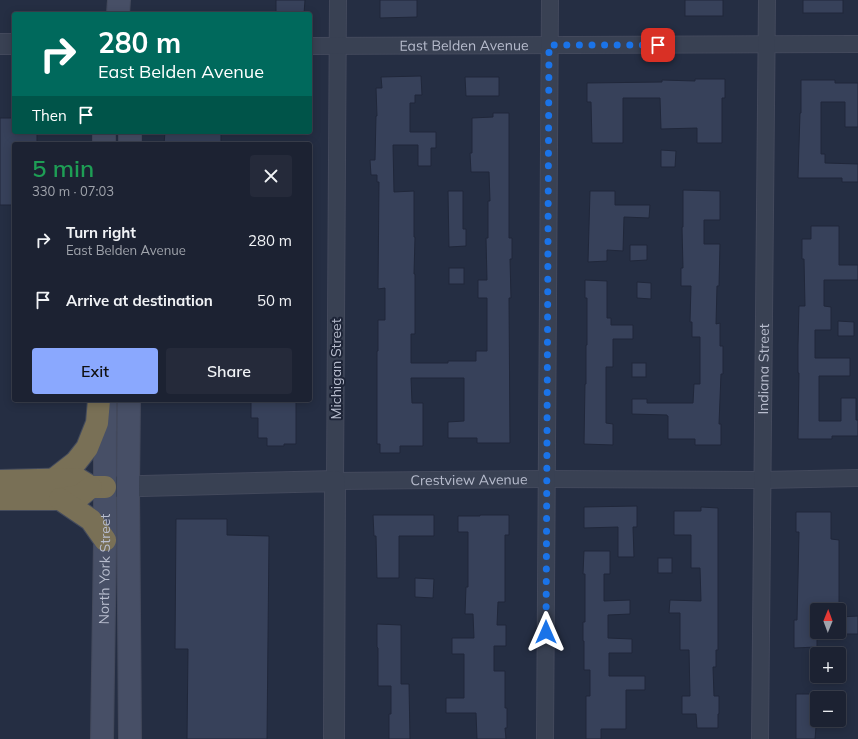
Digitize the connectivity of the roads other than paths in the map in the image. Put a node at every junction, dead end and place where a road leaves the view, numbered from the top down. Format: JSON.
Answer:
{"nodes":[{"id":1,"x":119,"y":0,"type":"edge"},
{"id":2,"x":338,"y":0,"type":"edge"},
{"id":3,"x":550,"y":0,"type":"edge"},
{"id":4,"x":767,"y":0,"type":"edge"},
{"id":5,"x":118,"y":12,"type":"edge"},
{"id":6,"x":0,"y":44,"type":"edge"},
{"id":7,"x":12,"y":44,"type":"edge"},
{"id":8,"x":767,"y":44,"type":"junction"},
{"id":9,"x":858,"y":44,"type":"edge"},
{"id":10,"x":549,"y":45,"type":"junction"},
{"id":11,"x":312,"y":46,"type":"edge"},
{"id":12,"x":337,"y":47,"type":"junction"},
{"id":13,"x":99,"y":402,"type":"edge"},
{"id":14,"x":105,"y":402,"type":"edge"},
{"id":15,"x":129,"y":402,"type":"edge"},
{"id":16,"x":858,"y":478,"type":"edge"},
{"id":17,"x":547,"y":479,"type":"junction"},
{"id":18,"x":762,"y":480,"type":"junction"},
{"id":19,"x":0,"y":481,"type":"edge"},
{"id":20,"x":335,"y":481,"type":"junction"},
{"id":21,"x":98,"y":487,"type":"junction"},
{"id":22,"x":128,"y":487,"type":"junction"},
{"id":23,"x":56,"y":489,"type":"junction"},
{"id":24,"x":0,"y":499,"type":"edge"},
{"id":25,"x":105,"y":540,"type":"junction"},
{"id":26,"x":102,"y":739,"type":"edge"},
{"id":27,"x":130,"y":739,"type":"edge"},
{"id":28,"x":334,"y":739,"type":"edge"},
{"id":29,"x":546,"y":739,"type":"edge"},
{"id":30,"x":760,"y":739,"type":"edge"}],
"edges":[{"from":1,"to":5,"type":"main road"},
{"from":2,"to":12,"type":"street","name":"Michigan Street"},
{"from":3,"to":10,"type":"street"},
{"from":4,"to":8,"type":"street","name":"Indiana Street"},
{"from":6,"to":7,"type":"street"},
{"from":8,"to":9,"type":"street","name":"East Belden Avenue"},
{"from":8,"to":10,"type":"street","name":"East Belden Avenue"},
{"from":8,"to":18,"type":"street","name":"Indiana Street"},
{"from":10,"to":12,"type":"street","name":"East Belden Avenue"},
{"from":10,"to":17,"type":"street"},
{"from":11,"to":12,"type":"street","name":"East Belden Avenue"},
{"from":12,"to":20,"type":"street","name":"Michigan Street"},
{"from":13,"to":23,"type":"highway"},
{"from":14,"to":21,"type":"main road","name":"North York Street"},
{"from":15,"to":22,"type":"main road","name":"North York Street"},
{"from":16,"to":18,"type":"street","name":"Crestview Avenue"},
{"from":17,"to":18,"type":"street","name":"Crestview Avenue"},
{"from":17,"to":20,"type":"street","name":"Crestview Avenue"},
{"from":17,"to":29,"type":"street"},
{"from":18,"to":30,"type":"street","name":"Indiana Street"},
{"from":19,"to":23,"type":"highway"},
{"from":20,"to":22,"type":"street","name":"Crestview Avenue"},
{"from":20,"to":28,"type":"street","name":"Michigan Street"},
{"from":21,"to":22,"type":"street","name":"Crestview Avenue"},
{"from":21,"to":23,"type":"highway"},
{"from":21,"to":25,"type":"main road","name":"North York Street"},
{"from":22,"to":27,"type":"main road","name":"North York Street"},
{"from":23,"to":24,"type":"highway"},
{"from":23,"to":25,"type":"highway"},
{"from":25,"to":26,"type":"main road","name":"North York Street"}]}
